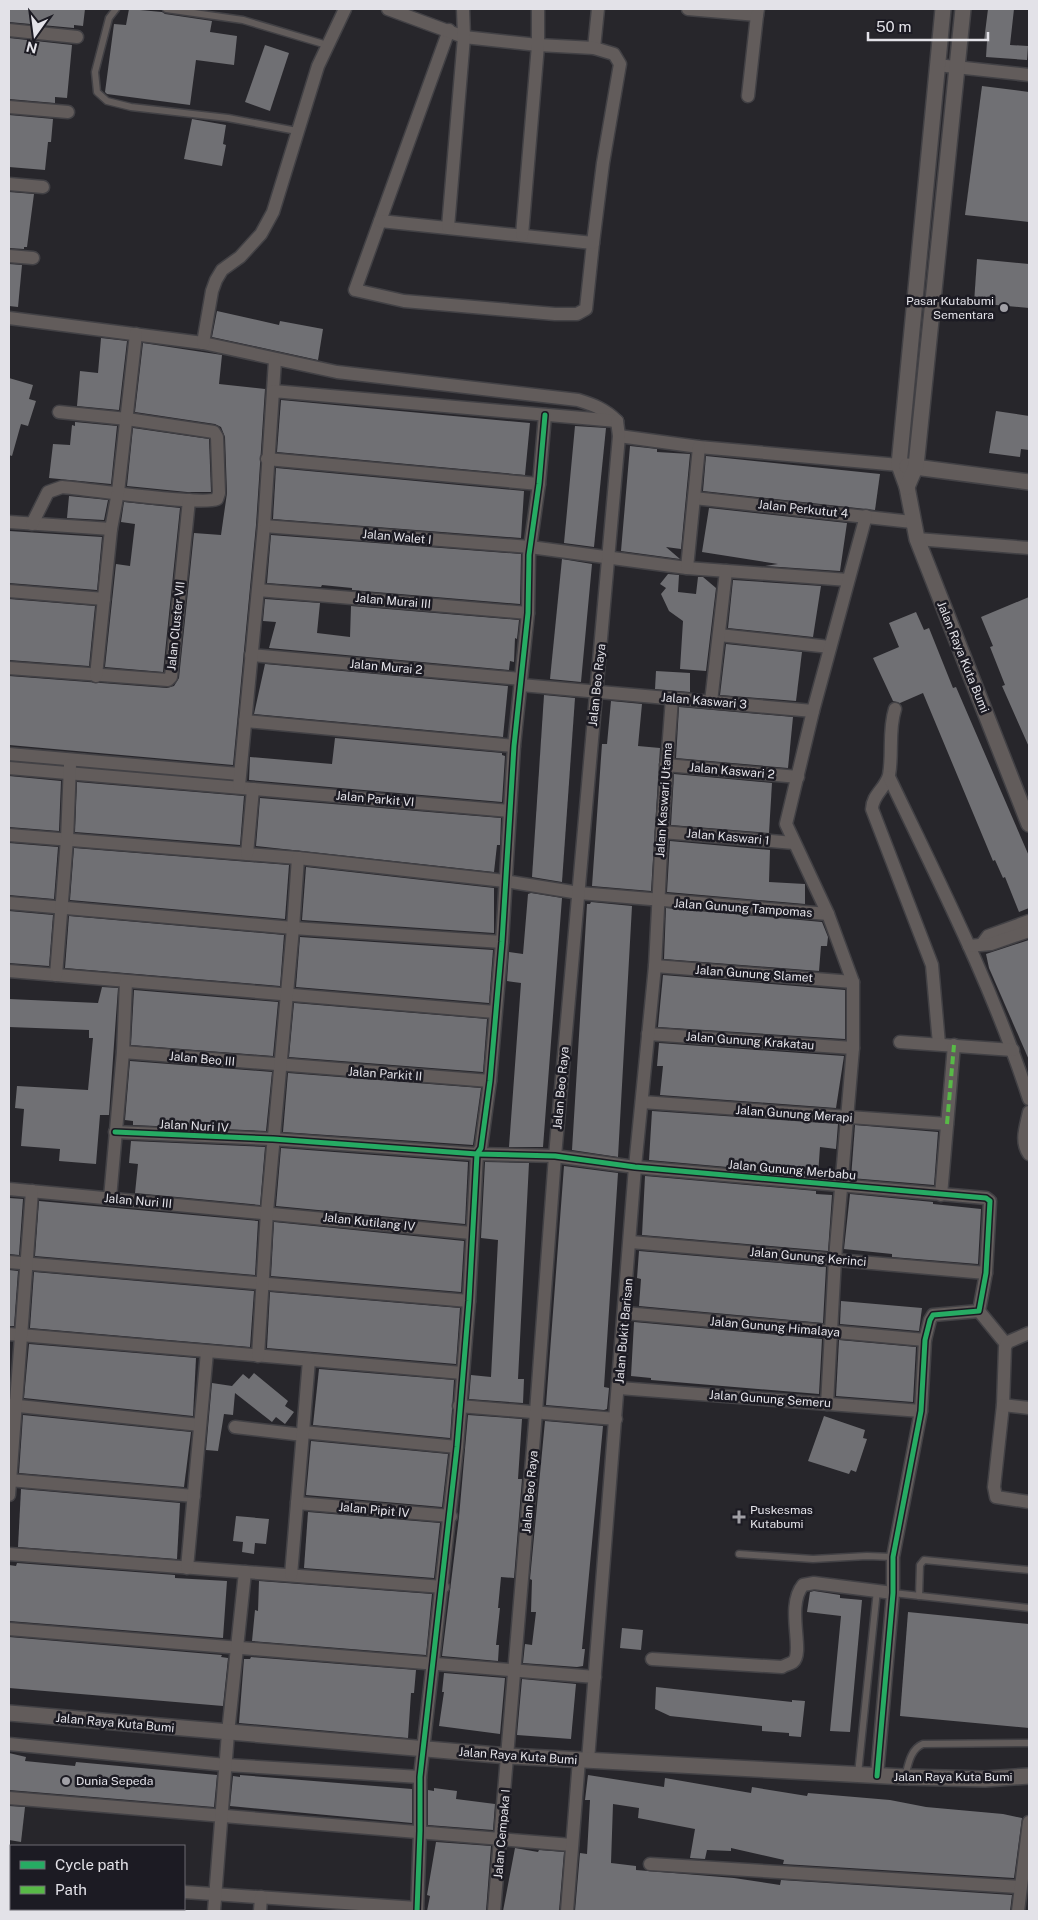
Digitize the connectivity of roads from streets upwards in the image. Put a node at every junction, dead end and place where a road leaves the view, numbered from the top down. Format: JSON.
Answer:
{"nodes":[{"id":1,"x":345,"y":9,"type":"edge"},
{"id":2,"x":388,"y":9,"type":"edge"},
{"id":3,"x":463,"y":9,"type":"edge"},
{"id":4,"x":538,"y":9,"type":"edge"},
{"id":5,"x":598,"y":9,"type":"edge"},
{"id":6,"x":688,"y":9,"type":"edge"},
{"id":7,"x":943,"y":9,"type":"edge"},
{"id":8,"x":963,"y":9,"type":"edge"},
{"id":9,"x":758,"y":12,"type":"edge"},
{"id":10,"x":9,"y":30,"type":"edge"},
{"id":11,"x":449,"y":30,"type":"junction"},
{"id":12,"x":77,"y":36,"type":"dead end"},
{"id":13,"x":464,"y":37,"type":"junction"},
{"id":14,"x":538,"y":46,"type":"junction"},
{"id":15,"x":594,"y":48,"type":"junction"},
{"id":16,"x":937,"y":65,"type":"junction"},
{"id":17,"x":955,"y":67,"type":"junction"},
{"id":18,"x":1029,"y":75,"type":"edge"},
{"id":19,"x":748,"y":96,"type":"dead end"},
{"id":20,"x":9,"y":107,"type":"edge"},
{"id":21,"x":68,"y":112,"type":"dead end"},
{"id":22,"x":9,"y":184,"type":"edge"},
{"id":23,"x":43,"y":186,"type":"dead end"},
{"id":24,"x":380,"y":221,"type":"junction"},
{"id":25,"x":448,"y":227,"type":"junction"},
{"id":26,"x":522,"y":235,"type":"junction"},
{"id":27,"x":593,"y":243,"type":"junction"},
{"id":28,"x":9,"y":256,"type":"edge"},
{"id":29,"x":32,"y":258,"type":"dead end"},
{"id":30,"x":9,"y":318,"type":"edge"},
{"id":31,"x":136,"y":334,"type":"junction"},
{"id":32,"x":203,"y":343,"type":"junction"},
{"id":33,"x":275,"y":360,"type":"junction"},
{"id":34,"x":273,"y":391,"type":"junction"},
{"id":35,"x":59,"y":412,"type":"dead end"},
{"id":36,"x":545,"y":415,"type":"junction"},
{"id":37,"x":127,"y":419,"type":"junction"},
{"id":38,"x":617,"y":421,"type":"junction"},
{"id":39,"x":619,"y":436,"type":"junction"},
{"id":40,"x":699,"y":447,"type":"junction"},
{"id":41,"x":267,"y":459,"type":"junction"},
{"id":42,"x":899,"y":465,"type":"junction"},
{"id":43,"x":916,"y":466,"type":"junction"},
{"id":44,"x":1029,"y":482,"type":"edge"},
{"id":45,"x":539,"y":484,"type":"junction"},
{"id":46,"x":907,"y":487,"type":"junction"},
{"id":47,"x":118,"y":492,"type":"junction"},
{"id":48,"x":694,"y":498,"type":"junction"},
{"id":49,"x":189,"y":500,"type":"junction"},
{"id":50,"x":866,"y":516,"type":"junction"},
{"id":51,"x":9,"y":522,"type":"edge"},
{"id":52,"x":912,"y":522,"type":"junction"},
{"id":53,"x":32,"y":524,"type":"junction"},
{"id":54,"x":264,"y":526,"type":"junction"},
{"id":55,"x":110,"y":529,"type":"junction"},
{"id":56,"x":917,"y":539,"type":"junction"},
{"id":57,"x":530,"y":547,"type":"junction"},
{"id":58,"x":1029,"y":548,"type":"edge"},
{"id":59,"x":610,"y":558,"type":"junction"},
{"id":60,"x":687,"y":568,"type":"junction"},
{"id":61,"x":726,"y":571,"type":"junction"},
{"id":62,"x":848,"y":580,"type":"junction"},
{"id":63,"x":258,"y":590,"type":"junction"},
{"id":64,"x":9,"y":591,"type":"edge"},
{"id":65,"x":104,"y":599,"type":"junction"},
{"id":66,"x":528,"y":613,"type":"junction"},
{"id":67,"x":719,"y":635,"type":"junction"},
{"id":68,"x":830,"y":647,"type":"junction"},
{"id":69,"x":251,"y":655,"type":"junction"},
{"id":70,"x":9,"y":668,"type":"edge"},
{"id":71,"x":96,"y":676,"type":"junction"},
{"id":72,"x":521,"y":682,"type":"junction"},
{"id":73,"x":595,"y":691,"type":"junction"},
{"id":74,"x":672,"y":698,"type":"junction"},
{"id":75,"x":711,"y":702,"type":"junction"},
{"id":76,"x":895,"y":709,"type":"dead end"},
{"id":77,"x":813,"y":711,"type":"junction"},
{"id":78,"x":245,"y":721,"type":"junction"},
{"id":79,"x":514,"y":746,"type":"junction"},
{"id":80,"x":9,"y":754,"type":"edge"},
{"id":81,"x":666,"y":765,"type":"junction"},
{"id":82,"x":70,"y":766,"type":"junction"},
{"id":83,"x":9,"y":768,"type":"edge"},
{"id":84,"x":798,"y":777,"type":"junction"},
{"id":85,"x":889,"y":777,"type":"junction"},
{"id":86,"x":239,"y":780,"type":"junction"},
{"id":87,"x":253,"y":789,"type":"junction"},
{"id":88,"x":510,"y":811,"type":"junction"},
{"id":89,"x":1029,"y":824,"type":"edge"},
{"id":90,"x":662,"y":832,"type":"junction"},
{"id":91,"x":9,"y":835,"type":"edge"},
{"id":92,"x":67,"y":839,"type":"junction"},
{"id":93,"x":794,"y":843,"type":"junction"},
{"id":94,"x":247,"y":854,"type":"junction"},
{"id":95,"x":298,"y":858,"type":"junction"},
{"id":96,"x":505,"y":881,"type":"junction"},
{"id":97,"x":579,"y":893,"type":"junction"},
{"id":98,"x":657,"y":901,"type":"junction"},
{"id":99,"x":9,"y":903,"type":"edge"},
{"id":100,"x":60,"y":907,"type":"junction"},
{"id":101,"x":828,"y":914,"type":"junction"},
{"id":102,"x":1029,"y":921,"type":"edge"},
{"id":103,"x":293,"y":928,"type":"junction"},
{"id":104,"x":1029,"y":931,"type":"edge"},
{"id":105,"x":502,"y":942,"type":"junction"},
{"id":106,"x":976,"y":945,"type":"junction"},
{"id":107,"x":655,"y":966,"type":"junction"},
{"id":108,"x":9,"y":971,"type":"edge"},
{"id":109,"x":56,"y":975,"type":"junction"},
{"id":110,"x":126,"y":982,"type":"junction"},
{"id":111,"x":853,"y":982,"type":"junction"},
{"id":112,"x":286,"y":993,"type":"junction"},
{"id":113,"x":495,"y":1012,"type":"junction"},
{"id":114,"x":648,"y":1034,"type":"junction"},
{"id":115,"x":900,"y":1042,"type":"dead end"},
{"id":116,"x":939,"y":1044,"type":"junction"},
{"id":117,"x":954,"y":1045,"type":"junction"},
{"id":118,"x":853,"y":1048,"type":"junction"},
{"id":119,"x":1013,"y":1050,"type":"junction"},
{"id":120,"x":123,"y":1052,"type":"junction"},
{"id":121,"x":281,"y":1066,"type":"junction"},
{"id":122,"x":490,"y":1082,"type":"junction"},
{"id":123,"x":1029,"y":1099,"type":"edge"},
{"id":124,"x":642,"y":1102,"type":"junction"},
{"id":125,"x":1029,"y":1112,"type":"edge"},
{"id":126,"x":847,"y":1118,"type":"junction"},
{"id":127,"x":947,"y":1124,"type":"junction"},
{"id":128,"x":115,"y":1132,"type":"junction"},
{"id":129,"x":273,"y":1140,"type":"junction"},
{"id":130,"x":477,"y":1154,"type":"junction"},
{"id":131,"x":1029,"y":1154,"type":"edge"},
{"id":132,"x":555,"y":1156,"type":"junction"},
{"id":133,"x":635,"y":1167,"type":"junction"},
{"id":134,"x":841,"y":1184,"type":"junction"},
{"id":135,"x":9,"y":1189,"type":"edge"},
{"id":136,"x":32,"y":1191,"type":"junction"},
{"id":137,"x":944,"y":1195,"type":"junction"},
{"id":138,"x":110,"y":1198,"type":"junction"},
{"id":139,"x":266,"y":1212,"type":"junction"},
{"id":140,"x":471,"y":1233,"type":"junction"},
{"id":141,"x":631,"y":1242,"type":"junction"},
{"id":142,"x":835,"y":1260,"type":"junction"},
{"id":143,"x":9,"y":1262,"type":"edge"},
{"id":144,"x":27,"y":1263,"type":"junction"},
{"id":145,"x":986,"y":1273,"type":"junction"},
{"id":146,"x":263,"y":1285,"type":"junction"},
{"id":147,"x":469,"y":1301,"type":"junction"},
{"id":148,"x":979,"y":1311,"type":"junction"},
{"id":149,"x":625,"y":1313,"type":"junction"},
{"id":150,"x":831,"y":1332,"type":"junction"},
{"id":151,"x":1029,"y":1333,"type":"edge"},
{"id":152,"x":9,"y":1334,"type":"edge"},
{"id":153,"x":22,"y":1335,"type":"junction"},
{"id":154,"x":925,"y":1340,"type":"junction"},
{"id":155,"x":1006,"y":1344,"type":"junction"},
{"id":156,"x":207,"y":1352,"type":"junction"},
{"id":157,"x":258,"y":1356,"type":"junction"},
{"id":158,"x":309,"y":1360,"type":"junction"},
{"id":159,"x":462,"y":1373,"type":"junction"},
{"id":160,"x":619,"y":1388,"type":"junction"},
{"id":161,"x":828,"y":1404,"type":"junction"},
{"id":162,"x":1003,"y":1404,"type":"junction"},
{"id":163,"x":12,"y":1406,"type":"edge"},
{"id":164,"x":460,"y":1406,"type":"junction"},
{"id":165,"x":1029,"y":1408,"type":"edge"},
{"id":166,"x":922,"y":1411,"type":"junction"},
{"id":167,"x":536,"y":1412,"type":"junction"},
{"id":168,"x":616,"y":1419,"type":"junction"},
{"id":169,"x":200,"y":1425,"type":"junction"},
{"id":170,"x":234,"y":1427,"type":"dead end"},
{"id":171,"x":303,"y":1434,"type":"junction"},
{"id":172,"x":457,"y":1447,"type":"junction"},
{"id":173,"x":10,"y":1480,"type":"edge"},
{"id":174,"x":9,"y":1495,"type":"edge"},
{"id":175,"x":194,"y":1496,"type":"junction"},
{"id":176,"x":1029,"y":1502,"type":"edge"},
{"id":177,"x":297,"y":1503,"type":"junction"},
{"id":178,"x":451,"y":1516,"type":"junction"},
{"id":179,"x":9,"y":1554,"type":"edge"},
{"id":180,"x":188,"y":1568,"type":"junction"},
{"id":181,"x":244,"y":1572,"type":"junction"},
{"id":182,"x":291,"y":1575,"type":"junction"},
{"id":183,"x":443,"y":1587,"type":"junction"},
{"id":184,"x":893,"y":1593,"type":"junction"},
{"id":185,"x":9,"y":1629,"type":"edge"},
{"id":186,"x":237,"y":1647,"type":"junction"},
{"id":187,"x":652,"y":1660,"type":"dead end"},
{"id":188,"x":432,"y":1662,"type":"junction"},
{"id":189,"x":516,"y":1670,"type":"junction"},
{"id":190,"x":595,"y":1677,"type":"junction"},
{"id":191,"x":9,"y":1713,"type":"edge"},
{"id":192,"x":228,"y":1733,"type":"junction"},
{"id":193,"x":9,"y":1744,"type":"edge"},
{"id":194,"x":423,"y":1748,"type":"junction"},
{"id":195,"x":508,"y":1756,"type":"junction"},
{"id":196,"x":583,"y":1760,"type":"junction"},
{"id":197,"x":226,"y":1765,"type":"junction"},
{"id":198,"x":877,"y":1776,"type":"junction"},
{"id":199,"x":1029,"y":1776,"type":"edge"},
{"id":200,"x":420,"y":1778,"type":"junction"},
{"id":201,"x":9,"y":1798,"type":"edge"},
{"id":202,"x":222,"y":1816,"type":"junction"},
{"id":203,"x":1029,"y":1822,"type":"edge"},
{"id":204,"x":420,"y":1830,"type":"junction"},
{"id":205,"x":501,"y":1839,"type":"junction"},
{"id":206,"x":572,"y":1845,"type":"junction"},
{"id":207,"x":650,"y":1864,"type":"dead end"},
{"id":208,"x":1020,"y":1887,"type":"junction"},
{"id":209,"x":185,"y":1892,"type":"edge"},
{"id":210,"x":217,"y":1893,"type":"junction"},
{"id":211,"x":261,"y":1898,"type":"junction"},
{"id":212,"x":417,"y":1910,"type":"edge"},
{"id":213,"x":214,"y":1911,"type":"edge"},
{"id":214,"x":260,"y":1911,"type":"edge"},
{"id":215,"x":494,"y":1911,"type":"edge"},
{"id":216,"x":567,"y":1911,"type":"edge"},
{"id":217,"x":1018,"y":1911,"type":"edge"}],
"edges":[{"from":1,"to":32,"type":"street"},
{"from":2,"to":11,"type":"street"},
{"from":3,"to":13,"type":"street"},
{"from":4,"to":14,"type":"street"},
{"from":5,"to":15,"type":"street"},
{"from":6,"to":9,"type":"street"},
{"from":7,"to":16,"type":"street"},
{"from":8,"to":17,"type":"street"},
{"from":9,"to":19,"type":"street"},
{"from":10,"to":12,"type":"street"},
{"from":11,"to":13,"type":"street"},
{"from":11,"to":24,"type":"street"},
{"from":13,"to":14,"type":"street"},
{"from":13,"to":25,"type":"street"},
{"from":14,"to":15,"type":"street"},
{"from":14,"to":26,"type":"street"},
{"from":15,"to":27,"type":"street"},
{"from":16,"to":17,"type":"street"},
{"from":16,"to":42,"type":"street"},
{"from":17,"to":18,"type":"street"},
{"from":17,"to":43,"type":"street"},
{"from":20,"to":21,"type":"street"},
{"from":22,"to":23,"type":"street"},
{"from":24,"to":25,"type":"street"},
{"from":24,"to":27,"type":"street"},
{"from":25,"to":26,"type":"street"},
{"from":26,"to":27,"type":"street"},
{"from":28,"to":29,"type":"street"},
{"from":30,"to":31,"type":"street"},
{"from":31,"to":32,"type":"street"},
{"from":31,"to":37,"type":"street"},
{"from":32,"to":33,"type":"street"},
{"from":33,"to":34,"type":"street"},
{"from":33,"to":38,"type":"street"},
{"from":34,"to":36,"type":"street"},
{"from":34,"to":41,"type":"street"},
{"from":35,"to":37,"type":"street"},
{"from":36,"to":38,"type":"street"},
{"from":36,"to":45,"type":"street"},
{"from":37,"to":47,"type":"street"},
{"from":37,"to":49,"type":"street"},
{"from":38,"to":39,"type":"street","name":"Jalan Beo Raya"},
{"from":39,"to":40,"type":"street"},
{"from":39,"to":59,"type":"street","name":"Jalan Beo Raya"},
{"from":40,"to":42,"type":"street"},
{"from":40,"to":48,"type":"street"},
{"from":41,"to":45,"type":"street"},
{"from":41,"to":54,"type":"street"},
{"from":42,"to":43,"type":"street"},
{"from":42,"to":46,"type":"street","name":"Jalan Raya Kuta Bumi"},
{"from":43,"to":44,"type":"street"},
{"from":43,"to":46,"type":"street"},
{"from":45,"to":57,"type":"street"},
{"from":46,"to":52,"type":"street","name":"Jalan Raya Kuta Bumi"},
{"from":47,"to":49,"type":"street"},
{"from":47,"to":53,"type":"street"},
{"from":47,"to":55,"type":"street"},
{"from":48,"to":50,"type":"street","name":"Jalan Perkutut 4"},
{"from":48,"to":60,"type":"street"},
{"from":49,"to":71,"type":"street","name":"Jalan Cluster VII"},
{"from":50,"to":52,"type":"street","name":"Jalan Perkutut 4"},
{"from":50,"to":62,"type":"street"},
{"from":51,"to":53,"type":"street"},
{"from":52,"to":56,"type":"street","name":"Jalan Raya Kuta Bumi"},
{"from":53,"to":55,"type":"street"},
{"from":54,"to":57,"type":"street","name":"Jalan Walet I"},
{"from":54,"to":63,"type":"street"},
{"from":55,"to":65,"type":"street"},
{"from":56,"to":58,"type":"street"},
{"from":56,"to":89,"type":"street","name":"Jalan Raya Kuta Bumi"},
{"from":57,"to":59,"type":"street","name":"Jalan Walet I"},
{"from":57,"to":66,"type":"street"},
{"from":59,"to":60,"type":"street","name":"Jalan Walet I"},
{"from":59,"to":73,"type":"street","name":"Jalan Beo Raya"},
{"from":60,"to":61,"type":"street","name":"Jalan Walet I"},
{"from":61,"to":62,"type":"street","name":"Jalan Walet I"},
{"from":61,"to":67,"type":"street"},
{"from":62,"to":68,"type":"street"},
{"from":63,"to":66,"type":"street","name":"Jalan Murai III"},
{"from":63,"to":69,"type":"street"},
{"from":64,"to":65,"type":"street"},
{"from":65,"to":71,"type":"street"},
{"from":66,"to":72,"type":"street"},
{"from":67,"to":68,"type":"street"},
{"from":67,"to":75,"type":"street"},
{"from":68,"to":77,"type":"street"},
{"from":69,"to":72,"type":"street","name":"Jalan Murai 2"},
{"from":69,"to":78,"type":"street"},
{"from":70,"to":71,"type":"street","name":"Jalan Cluster VII"},
{"from":72,"to":73,"type":"street","name":"Jalan Murai 2"},
{"from":72,"to":79,"type":"street"},
{"from":73,"to":74,"type":"street","name":"Jalan Kaswari 3"},
{"from":73,"to":97,"type":"street","name":"Jalan Beo Raya"},
{"from":74,"to":75,"type":"street","name":"Jalan Kaswari 3"},
{"from":74,"to":81,"type":"street","name":"Jalan Kaswari Utama"},
{"from":75,"to":77,"type":"street","name":"Jalan Kaswari 3"},
{"from":76,"to":85,"type":"street"},
{"from":77,"to":84,"type":"street"},
{"from":78,"to":79,"type":"street"},
{"from":78,"to":86,"type":"street"},
{"from":79,"to":88,"type":"street"},
{"from":80,"to":82,"type":"street"},
{"from":81,"to":84,"type":"street","name":"Jalan Kaswari 2"},
{"from":81,"to":90,"type":"street","name":"Jalan Kaswari Utama"},
{"from":82,"to":83,"type":"street"},
{"from":82,"to":86,"type":"street","name":"Jalan Parkit VI"},
{"from":82,"to":92,"type":"street"},
{"from":84,"to":93,"type":"street"},
{"from":85,"to":106,"type":"street"},
{"from":85,"to":116,"type":"street"},
{"from":86,"to":87,"type":"street","name":"Jalan Parkit VI"},
{"from":87,"to":88,"type":"street","name":"Jalan Parkit VI"},
{"from":87,"to":94,"type":"street"},
{"from":88,"to":96,"type":"street"},
{"from":90,"to":93,"type":"street","name":"Jalan Kaswari 1"},
{"from":90,"to":98,"type":"street","name":"Jalan Kaswari Utama"},
{"from":91,"to":92,"type":"street","name":"Jalan Gunung Tampomas"},
{"from":92,"to":94,"type":"street","name":"Jalan Gunung Tampomas"},
{"from":92,"to":100,"type":"street"},
{"from":93,"to":101,"type":"street"},
{"from":94,"to":95,"type":"street","name":"Jalan Gunung Tampomas"},
{"from":95,"to":96,"type":"street","name":"Jalan Gunung Tampomas"},
{"from":95,"to":103,"type":"street"},
{"from":96,"to":97,"type":"street","name":"Jalan Gunung Tampomas"},
{"from":96,"to":105,"type":"street"},
{"from":97,"to":98,"type":"street","name":"Jalan Gunung Tampomas"},
{"from":97,"to":132,"type":"street","name":"Jalan Beo Raya"},
{"from":98,"to":101,"type":"street","name":"Jalan Gunung Tampomas"},
{"from":98,"to":107,"type":"street","name":"Jalan Bukit Barisan"},
{"from":99,"to":100,"type":"street"},
{"from":100,"to":103,"type":"street"},
{"from":100,"to":109,"type":"street"},
{"from":101,"to":111,"type":"street"},
{"from":102,"to":106,"type":"street"},
{"from":103,"to":105,"type":"street"},
{"from":103,"to":112,"type":"street"},
{"from":104,"to":106,"type":"street"},
{"from":105,"to":113,"type":"street"},
{"from":106,"to":119,"type":"street"},
{"from":107,"to":111,"type":"street","name":"Jalan Gunung Slamet"},
{"from":107,"to":114,"type":"street","name":"Jalan Bukit Barisan"},
{"from":108,"to":109,"type":"street"},
{"from":109,"to":110,"type":"street"},
{"from":110,"to":112,"type":"street"},
{"from":110,"to":120,"type":"street"},
{"from":111,"to":118,"type":"street"},
{"from":112,"to":113,"type":"street"},
{"from":112,"to":121,"type":"street"},
{"from":113,"to":122,"type":"street"},
{"from":114,"to":118,"type":"street","name":"Jalan Gunung Krakatau"},
{"from":114,"to":124,"type":"street","name":"Jalan Bukit Barisan"},
{"from":115,"to":116,"type":"street"},
{"from":116,"to":117,"type":"street"},
{"from":117,"to":119,"type":"street"},
{"from":117,"to":127,"type":"street"},
{"from":118,"to":126,"type":"street"},
{"from":119,"to":123,"type":"street"},
{"from":120,"to":121,"type":"street","name":"Jalan Beo III"},
{"from":120,"to":128,"type":"street"},
{"from":121,"to":122,"type":"street","name":"Jalan Parkit II"},
{"from":121,"to":129,"type":"street"},
{"from":122,"to":130,"type":"street"},
{"from":124,"to":126,"type":"street","name":"Jalan Gunung Merapi"},
{"from":124,"to":133,"type":"street","name":"Jalan Bukit Barisan"},
{"from":125,"to":131,"type":"street"},
{"from":126,"to":127,"type":"street","name":"Jalan Gunung Merapi"},
{"from":126,"to":134,"type":"street"},
{"from":127,"to":137,"type":"street"},
{"from":128,"to":129,"type":"street","name":"Jalan Nuri IV"},
{"from":128,"to":138,"type":"street"},
{"from":129,"to":130,"type":"street","name":"Jalan Nuri IV"},
{"from":129,"to":139,"type":"street"},
{"from":130,"to":132,"type":"street","name":"Jalan Gunung Merbabu"},
{"from":130,"to":140,"type":"street"},
{"from":132,"to":133,"type":"street","name":"Jalan Gunung Merbabu"},
{"from":132,"to":167,"type":"street","name":"Jalan Beo Raya"},
{"from":133,"to":134,"type":"street","name":"Jalan Gunung Merbabu"},
{"from":133,"to":141,"type":"street","name":"Jalan Bukit Barisan"},
{"from":134,"to":137,"type":"street","name":"Jalan Gunung Merbabu"},
{"from":134,"to":142,"type":"street"},
{"from":135,"to":136,"type":"street","name":"Jalan Nuri III"},
{"from":136,"to":138,"type":"street","name":"Jalan Nuri III"},
{"from":136,"to":144,"type":"street"},
{"from":137,"to":145,"type":"street","name":"Jalan Gunung Merbabu"},
{"from":138,"to":139,"type":"street","name":"Jalan Nuri III"},
{"from":139,"to":140,"type":"street","name":"Jalan Kutilang IV"},
{"from":139,"to":146,"type":"street"},
{"from":140,"to":147,"type":"street"},
{"from":141,"to":142,"type":"street","name":"Jalan Gunung Kerinci"},
{"from":141,"to":149,"type":"street","name":"Jalan Bukit Barisan"},
{"from":142,"to":145,"type":"street","name":"Jalan Gunung Kerinci"},
{"from":142,"to":150,"type":"street"},
{"from":143,"to":144,"type":"street"},
{"from":144,"to":146,"type":"street"},
{"from":144,"to":153,"type":"street"},
{"from":145,"to":148,"type":"street"},
{"from":146,"to":147,"type":"street"},
{"from":146,"to":157,"type":"street"},
{"from":147,"to":159,"type":"street"},
{"from":148,"to":154,"type":"street"},
{"from":148,"to":155,"type":"street"},
{"from":149,"to":150,"type":"street","name":"Jalan Gunung Himalaya"},
{"from":149,"to":160,"type":"street","name":"Jalan Bukit Barisan"},
{"from":150,"to":154,"type":"street","name":"Jalan Gunung Himalaya"},
{"from":150,"to":161,"type":"street"},
{"from":151,"to":155,"type":"street"},
{"from":152,"to":153,"type":"street"},
{"from":153,"to":156,"type":"street"},
{"from":153,"to":163,"type":"street"},
{"from":154,"to":166,"type":"street"},
{"from":155,"to":162,"type":"street"},
{"from":156,"to":157,"type":"street"},
{"from":156,"to":169,"type":"street"},
{"from":157,"to":158,"type":"street"},
{"from":158,"to":159,"type":"street"},
{"from":158,"to":171,"type":"street"},
{"from":159,"to":164,"type":"street"},
{"from":160,"to":161,"type":"street","name":"Jalan Gunung Semeru"},
{"from":160,"to":168,"type":"street","name":"Jalan Bukit Barisan"},
{"from":161,"to":166,"type":"street","name":"Jalan Gunung Semeru"},
{"from":162,"to":165,"type":"street"},
{"from":162,"to":176,"type":"street"},
{"from":163,"to":169,"type":"street"},
{"from":163,"to":173,"type":"street"},
{"from":164,"to":167,"type":"street"},
{"from":164,"to":172,"type":"street"},
{"from":166,"to":184,"type":"street"},
{"from":167,"to":168,"type":"street"},
{"from":167,"to":189,"type":"street","name":"Jalan Beo Raya"},
{"from":168,"to":190,"type":"street","name":"Jalan Bukit Barisan"},
{"from":169,"to":175,"type":"street"},
{"from":170,"to":171,"type":"street"},
{"from":171,"to":172,"type":"street"},
{"from":171,"to":177,"type":"street"},
{"from":172,"to":178,"type":"street"},
{"from":173,"to":174,"type":"street"},
{"from":173,"to":175,"type":"street"},
{"from":175,"to":180,"type":"street"},
{"from":177,"to":178,"type":"street","name":"Jalan Pipit IV"},
{"from":177,"to":182,"type":"street"},
{"from":178,"to":183,"type":"street"},
{"from":179,"to":180,"type":"street"},
{"from":180,"to":181,"type":"street"},
{"from":181,"to":182,"type":"street"},
{"from":181,"to":186,"type":"street"},
{"from":182,"to":183,"type":"street"},
{"from":183,"to":188,"type":"street"},
{"from":184,"to":187,"type":"street"},
{"from":184,"to":198,"type":"street"},
{"from":185,"to":186,"type":"street"},
{"from":186,"to":188,"type":"street"},
{"from":186,"to":192,"type":"street"},
{"from":188,"to":189,"type":"street"},
{"from":188,"to":194,"type":"street"},
{"from":189,"to":190,"type":"street"},
{"from":189,"to":195,"type":"street","name":"Jalan Beo Raya"},
{"from":190,"to":196,"type":"street","name":"Jalan Bukit Barisan"},
{"from":191,"to":192,"type":"street","name":"Jalan Raya Kuta Bumi"},
{"from":192,"to":194,"type":"street","name":"Jalan Raya Kuta Bumi"},
{"from":192,"to":197,"type":"street"},
{"from":193,"to":197,"type":"street"},
{"from":194,"to":195,"type":"street","name":"Jalan Raya Kuta Bumi"},
{"from":194,"to":200,"type":"street"},
{"from":195,"to":196,"type":"street","name":"Jalan Raya Kuta Bumi"},
{"from":195,"to":205,"type":"street","name":"Jalan Cempaka I"},
{"from":196,"to":198,"type":"street","name":"Jalan Raya Kuta Bumi"},
{"from":196,"to":206,"type":"street","name":"Jalan Bukit Barisan"},
{"from":197,"to":200,"type":"street"},
{"from":197,"to":202,"type":"street"},
{"from":198,"to":199,"type":"street","name":"Jalan Raya Kuta Bumi"},
{"from":200,"to":204,"type":"street"},
{"from":201,"to":202,"type":"street"},
{"from":202,"to":204,"type":"street"},
{"from":202,"to":210,"type":"street"},
{"from":203,"to":208,"type":"street"},
{"from":204,"to":205,"type":"street"},
{"from":204,"to":212,"type":"street"},
{"from":205,"to":206,"type":"street"},
{"from":205,"to":215,"type":"street","name":"Jalan Cempaka I"},
{"from":206,"to":216,"type":"street","name":"Jalan Bukit Barisan"},
{"from":207,"to":208,"type":"street"},
{"from":208,"to":217,"type":"street"},
{"from":209,"to":210,"type":"street"},
{"from":210,"to":211,"type":"street"},
{"from":210,"to":213,"type":"street"},
{"from":211,"to":212,"type":"street"},
{"from":211,"to":214,"type":"street"}]}
